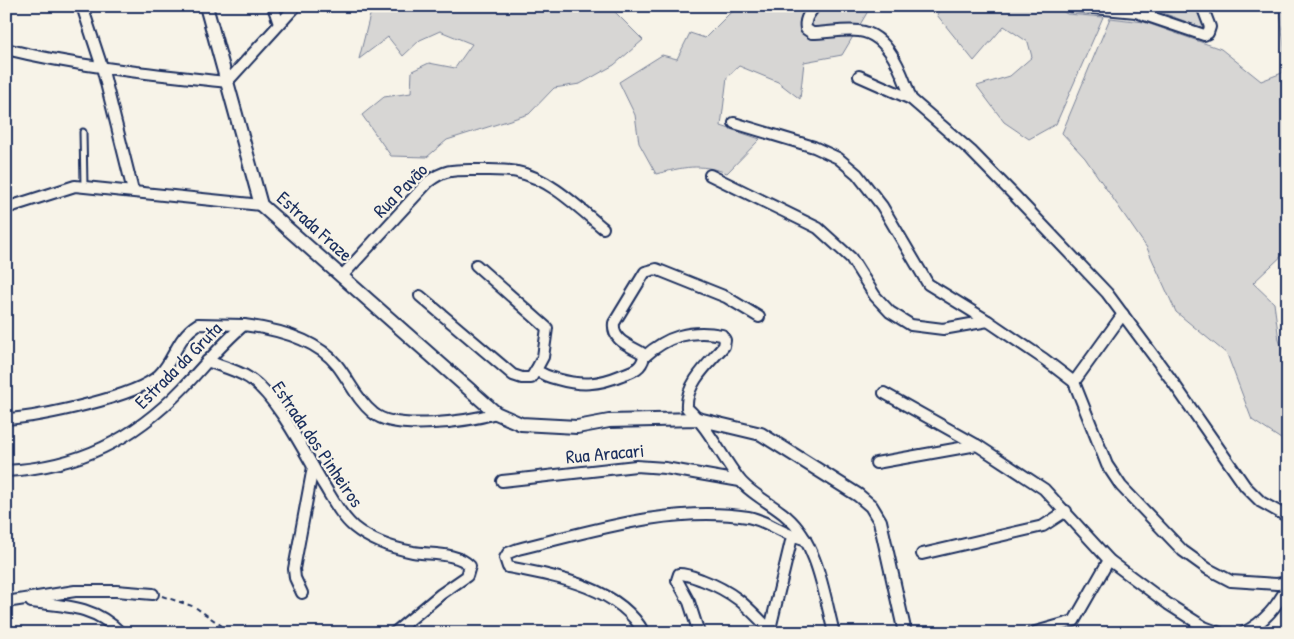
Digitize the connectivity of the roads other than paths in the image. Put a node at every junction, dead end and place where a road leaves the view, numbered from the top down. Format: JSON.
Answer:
{"nodes":[{"id":1,"x":82,"y":6,"type":"edge"},
{"id":2,"x":206,"y":6,"type":"edge"},
{"id":3,"x":274,"y":6,"type":"edge"},
{"id":4,"x":296,"y":6,"type":"edge"},
{"id":5,"x":815,"y":6,"type":"edge"},
{"id":6,"x":1072,"y":6,"type":"edge"},
{"id":7,"x":1202,"y":6,"type":"edge"},
{"id":8,"x":279,"y":24,"type":"junction"},
{"id":9,"x":6,"y":49,"type":"edge"},
{"id":10,"x":102,"y":67,"type":"junction"},
{"id":11,"x":859,"y":76,"type":"dead end"},
{"id":12,"x":227,"y":82,"type":"junction"},
{"id":13,"x":911,"y":99,"type":"junction"},
{"id":14,"x":734,"y":123,"type":"dead end"},
{"id":15,"x":83,"y":132,"type":"dead end"},
{"id":16,"x":710,"y":175,"type":"dead end"},
{"id":17,"x":84,"y":186,"type":"junction"},
{"id":18,"x":133,"y":191,"type":"junction"},
{"id":19,"x":261,"y":205,"type":"junction"},
{"id":20,"x":6,"y":208,"type":"edge"},
{"id":21,"x":604,"y":228,"type":"dead end"},
{"id":22,"x":476,"y":265,"type":"dead end"},
{"id":23,"x":342,"y":276,"type":"junction"},
{"id":24,"x":420,"y":296,"type":"dead end"},
{"id":25,"x":1123,"y":314,"type":"junction"},
{"id":26,"x":760,"y":317,"type":"dead end"},
{"id":27,"x":988,"y":321,"type":"junction"},
{"id":28,"x":244,"y":325,"type":"junction"},
{"id":29,"x":644,"y":357,"type":"junction"},
{"id":30,"x":206,"y":361,"type":"junction"},
{"id":31,"x":536,"y":370,"type":"junction"},
{"id":32,"x":1074,"y":382,"type":"junction"},
{"id":33,"x":884,"y":393,"type":"dead end"},
{"id":34,"x":496,"y":413,"type":"junction"},
{"id":35,"x":6,"y":418,"type":"edge"},
{"id":36,"x":698,"y":418,"type":"junction"},
{"id":37,"x":977,"y":445,"type":"junction"},
{"id":38,"x":876,"y":463,"type":"dead end"},
{"id":39,"x":313,"y":467,"type":"junction"},
{"id":40,"x":6,"y":471,"type":"edge"},
{"id":41,"x":502,"y":482,"type":"dead end"},
{"id":42,"x":740,"y":482,"type":"junction"},
{"id":43,"x":1066,"y":511,"type":"junction"},
{"id":44,"x":1288,"y":517,"type":"edge"},
{"id":45,"x":792,"y":537,"type":"junction"},
{"id":46,"x":805,"y":539,"type":"junction"},
{"id":47,"x":922,"y":554,"type":"dead end"},
{"id":48,"x":1109,"y":560,"type":"junction"},
{"id":49,"x":1288,"y":582,"type":"edge"},
{"id":50,"x":1288,"y":586,"type":"edge"},
{"id":51,"x":302,"y":593,"type":"dead end"},
{"id":52,"x":153,"y":594,"type":"road end"},
{"id":53,"x":23,"y":601,"type":"junction"},
{"id":54,"x":6,"y":602,"type":"edge"},
{"id":55,"x":1074,"y":621,"type":"junction"},
{"id":56,"x":769,"y":631,"type":"edge"},
{"id":57,"x":121,"y":633,"type":"edge"},
{"id":58,"x":394,"y":633,"type":"edge"},
{"id":59,"x":644,"y":633,"type":"edge"},
{"id":60,"x":699,"y":633,"type":"edge"},
{"id":61,"x":834,"y":633,"type":"edge"},
{"id":62,"x":905,"y":633,"type":"edge"},
{"id":63,"x":1032,"y":633,"type":"edge"},
{"id":64,"x":1068,"y":633,"type":"edge"},
{"id":65,"x":1220,"y":633,"type":"edge"},
{"id":66,"x":1243,"y":633,"type":"edge"}],
"edges":[{"from":1,"to":10,"type":"street"},
{"from":2,"to":12,"type":"street","name":"Estrada Fraze"},
{"from":3,"to":8,"type":"street"},
{"from":4,"to":8,"type":"street"},
{"from":5,"to":13,"type":"street"},
{"from":6,"to":7,"type":"street"},
{"from":8,"to":12,"type":"street"},
{"from":9,"to":10,"type":"street"},
{"from":10,"to":12,"type":"street"},
{"from":10,"to":18,"type":"street"},
{"from":11,"to":13,"type":"street"},
{"from":12,"to":19,"type":"street","name":"Estrada Fraze"},
{"from":13,"to":25,"type":"street"},
{"from":14,"to":27,"type":"street"},
{"from":15,"to":17,"type":"lane"},
{"from":16,"to":27,"type":"street"},
{"from":17,"to":18,"type":"street"},
{"from":17,"to":20,"type":"street"},
{"from":18,"to":19,"type":"street"},
{"from":19,"to":23,"type":"street","name":"Estrada Fraze"},
{"from":21,"to":23,"type":"street","name":"Rua Pavão"},
{"from":22,"to":31,"type":"street"},
{"from":23,"to":34,"type":"street","name":"Estrada Fraze"},
{"from":24,"to":31,"type":"street"},
{"from":25,"to":32,"type":"street"},
{"from":25,"to":44,"type":"street"},
{"from":26,"to":29,"type":"street"},
{"from":27,"to":32,"type":"street"},
{"from":28,"to":30,"type":"street","name":"Estrada da Gruta"},
{"from":28,"to":34,"type":"street","name":"Estrada da Gruta"},
{"from":28,"to":35,"type":"street"},
{"from":29,"to":31,"type":"street"},
{"from":29,"to":36,"type":"street"},
{"from":30,"to":39,"type":"street","name":"Estrada dos Pinheiros"},
{"from":30,"to":40,"type":"street","name":"Estrada da Gruta"},
{"from":32,"to":49,"type":"street"},
{"from":33,"to":37,"type":"street"},
{"from":34,"to":36,"type":"street","name":"Estrada Fraze"},
{"from":36,"to":42,"type":"street"},
{"from":36,"to":62,"type":"street","name":"Estrada Fraze"},
{"from":37,"to":38,"type":"street"},
{"from":37,"to":43,"type":"street"},
{"from":39,"to":51,"type":"street"},
{"from":39,"to":58,"type":"street","name":"Estrada dos Pinheiros"},
{"from":41,"to":42,"type":"street","name":"Rua Aracari"},
{"from":42,"to":46,"type":"street"},
{"from":43,"to":47,"type":"street"},
{"from":43,"to":48,"type":"street"},
{"from":45,"to":46,"type":"street"},
{"from":45,"to":56,"type":"street"},
{"from":45,"to":59,"type":"street"},
{"from":46,"to":61,"type":"street"},
{"from":48,"to":55,"type":"street"},
{"from":48,"to":65,"type":"street"},
{"from":50,"to":66,"type":"street"},
{"from":52,"to":53,"type":"street"},
{"from":53,"to":54,"type":"street"},
{"from":53,"to":57,"type":"street"},
{"from":55,"to":63,"type":"street"},
{"from":55,"to":64,"type":"street"},
{"from":56,"to":60,"type":"street"}]}
